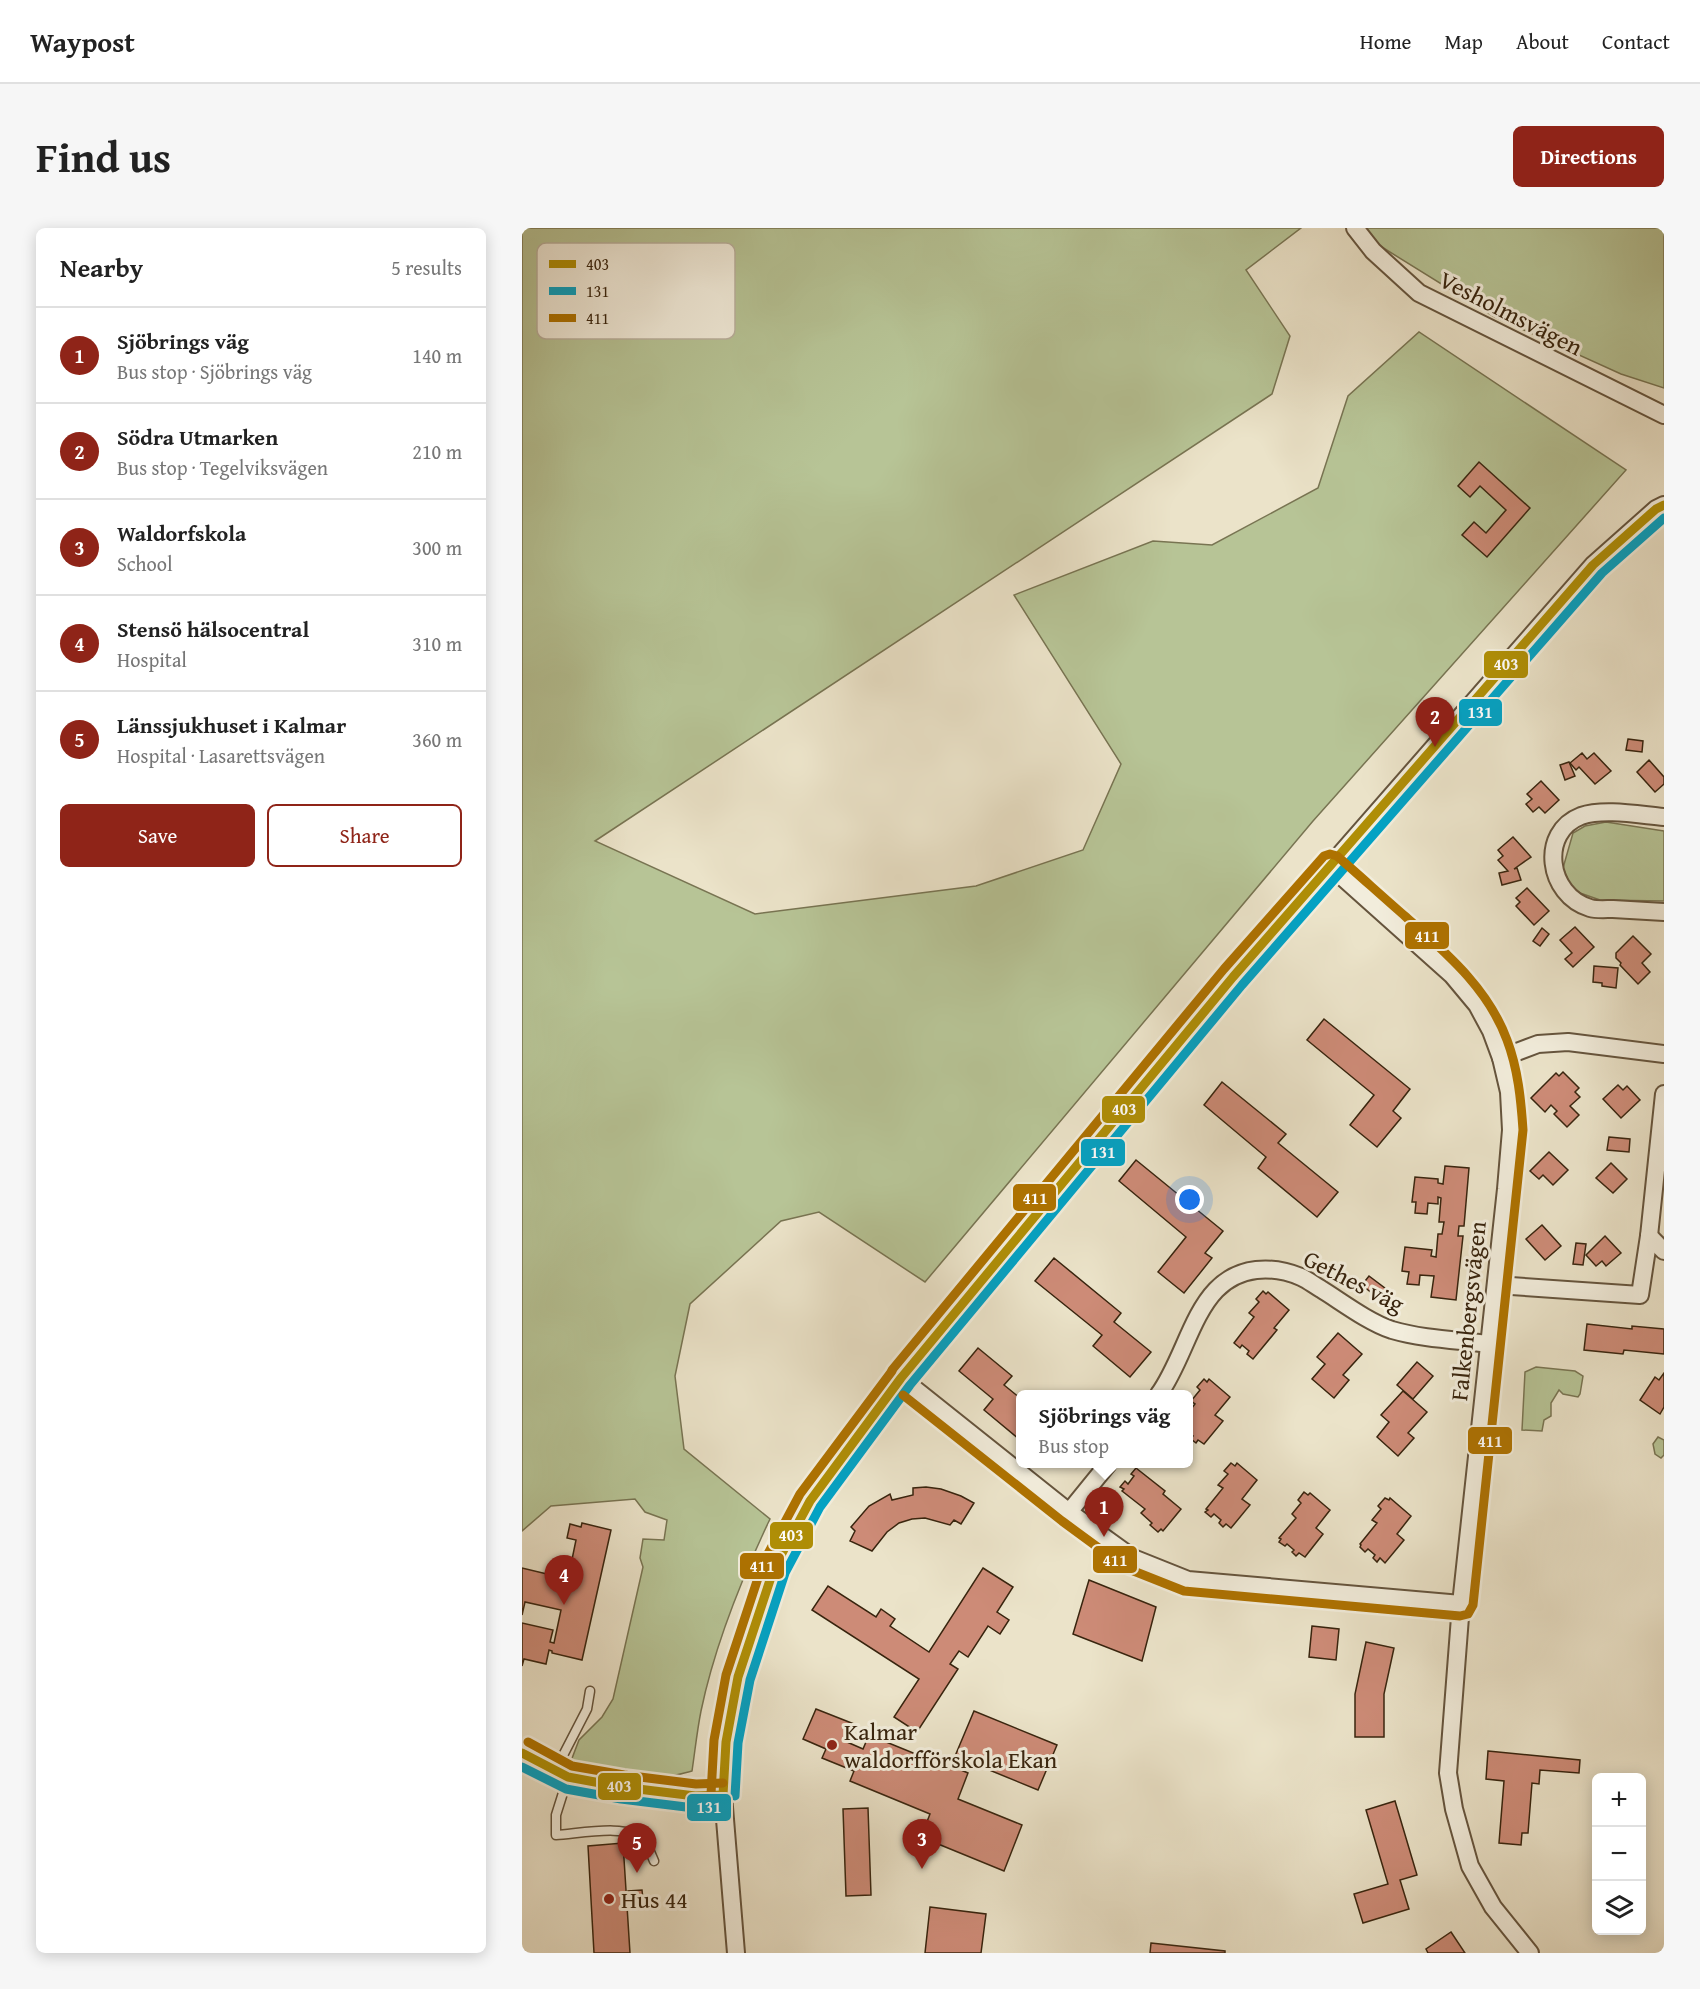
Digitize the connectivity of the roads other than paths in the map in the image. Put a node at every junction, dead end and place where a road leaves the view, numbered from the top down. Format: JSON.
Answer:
{"nodes":[{"id":1,"x":1355,"y":228,"type":"edge"},
{"id":2,"x":1664,"y":415,"type":"edge"},
{"id":3,"x":1664,"y":505,"type":"edge"},
{"id":4,"x":1664,"y":817,"type":"edge"},
{"id":5,"x":1330,"y":866,"type":"junction"},
{"id":6,"x":1664,"y":912,"type":"edge"},
{"id":7,"x":1664,"y":1054,"type":"edge"},
{"id":8,"x":1501,"y":1058,"type":"junction"},
{"id":9,"x":1664,"y":1094,"type":"edge"},
{"id":10,"x":1649,"y":1236,"type":"junction"},
{"id":11,"x":1664,"y":1251,"type":"edge"},
{"id":12,"x":1496,"y":1285,"type":"junction"},
{"id":13,"x":1488,"y":1344,"type":"junction"},
{"id":14,"x":901,"y":1378,"type":"junction"},
{"id":15,"x":1162,"y":1390,"type":"edge"},
{"id":16,"x":1105,"y":1468,"type":"edge"},
{"id":17,"x":1069,"y":1512,"type":"junction"},
{"id":18,"x":1461,"y":1604,"type":"junction"},
{"id":19,"x":590,"y":1690,"type":"dead end"},
{"id":20,"x":522,"y":1753,"type":"edge"},
{"id":21,"x":561,"y":1774,"type":"junction"},
{"id":22,"x":723,"y":1795,"type":"junction"},
{"id":23,"x":654,"y":1861,"type":"dead end"},
{"id":24,"x":736,"y":1953,"type":"edge"},
{"id":25,"x":1530,"y":1953,"type":"edge"}],
"edges":[{"from":1,"to":2,"type":"street","name":"Vesholmsvägen"},
{"from":3,"to":5,"type":"street"},
{"from":4,"to":6,"type":"street"},
{"from":5,"to":8,"type":"street","name":"Falkenbergsvägen"},
{"from":5,"to":14,"type":"street"},
{"from":7,"to":8,"type":"street"},
{"from":8,"to":12,"type":"street","name":"Falkenbergsvägen"},
{"from":9,"to":10,"type":"street"},
{"from":10,"to":11,"type":"street"},
{"from":10,"to":12,"type":"street"},
{"from":12,"to":13,"type":"street","name":"Falkenbergsvägen"},
{"from":13,"to":15,"type":"street","name":"Gethes väg"},
{"from":13,"to":18,"type":"street","name":"Falkenbergsvägen"},
{"from":14,"to":17,"type":"street"},
{"from":14,"to":22,"type":"street"},
{"from":16,"to":17,"type":"street"},
{"from":17,"to":18,"type":"street"},
{"from":18,"to":25,"type":"street","name":"Falkenbergsvägen"},
{"from":19,"to":21,"type":"lane"},
{"from":20,"to":21,"type":"street"},
{"from":21,"to":22,"type":"street"},
{"from":21,"to":23,"type":"lane"},
{"from":22,"to":24,"type":"street"}]}
